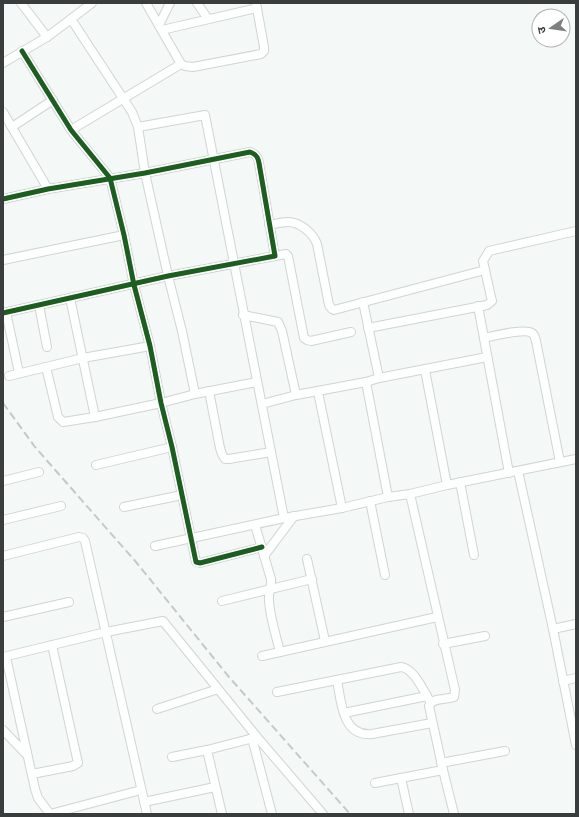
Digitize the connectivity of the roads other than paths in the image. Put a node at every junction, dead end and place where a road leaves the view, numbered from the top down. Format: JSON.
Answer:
{"nodes":[{"id":1,"x":21,"y":3,"type":"edge"},
{"id":2,"x":92,"y":3,"type":"edge"},
{"id":3,"x":146,"y":3,"type":"edge"},
{"id":4,"x":170,"y":3,"type":"edge"},
{"id":5,"x":197,"y":3,"type":"edge"},
{"id":6,"x":256,"y":6,"type":"edge"},
{"id":7,"x":71,"y":19,"type":"junction"},
{"id":8,"x":208,"y":19,"type":"junction"},
{"id":9,"x":161,"y":27,"type":"junction"},
{"id":10,"x":47,"y":37,"type":"junction"},
{"id":11,"x":22,"y":51,"type":"junction"},
{"id":12,"x":3,"y":62,"type":"edge"},
{"id":13,"x":181,"y":64,"type":"junction"},
{"id":14,"x":122,"y":98,"type":"junction"},
{"id":15,"x":53,"y":100,"type":"junction"},
{"id":16,"x":3,"y":112,"type":"edge"},
{"id":17,"x":12,"y":127,"type":"junction"},
{"id":18,"x":138,"y":127,"type":"junction"},
{"id":19,"x":71,"y":130,"type":"junction"},
{"id":20,"x":213,"y":159,"type":"junction"},
{"id":21,"x":145,"y":172,"type":"junction"},
{"id":22,"x":110,"y":178,"type":"junction"},
{"id":23,"x":48,"y":189,"type":"junction"},
{"id":24,"x":3,"y":199,"type":"edge"},
{"id":25,"x":269,"y":225,"type":"junction"},
{"id":26,"x":576,"y":232,"type":"edge"},
{"id":27,"x":124,"y":235,"type":"junction"},
{"id":28,"x":275,"y":256,"type":"junction"},
{"id":29,"x":3,"y":260,"type":"edge"},
{"id":30,"x":233,"y":265,"type":"junction"},
{"id":31,"x":485,"y":270,"type":"junction"},
{"id":32,"x":168,"y":276,"type":"junction"},
{"id":33,"x":134,"y":284,"type":"junction"},
{"id":34,"x":70,"y":298,"type":"junction"},
{"id":35,"x":363,"y":302,"type":"junction"},
{"id":36,"x":39,"y":305,"type":"junction"},
{"id":37,"x":478,"y":306,"type":"junction"},
{"id":38,"x":5,"y":312,"type":"edge"},
{"id":39,"x":243,"y":315,"type":"junction"},
{"id":40,"x":368,"y":328,"type":"junction"},
{"id":41,"x":351,"y":332,"type":"dead end"},
{"id":42,"x":484,"y":338,"type":"junction"},
{"id":43,"x":150,"y":346,"type":"junction"},
{"id":44,"x":47,"y":347,"type":"dead end"},
{"id":45,"x":487,"y":357,"type":"junction"},
{"id":46,"x":83,"y":358,"type":"junction"},
{"id":47,"x":46,"y":367,"type":"junction"},
{"id":48,"x":425,"y":370,"type":"junction"},
{"id":49,"x":19,"y":373,"type":"junction"},
{"id":50,"x":9,"y":376,"type":"dead end"},
{"id":51,"x":379,"y":378,"type":"junction"},
{"id":52,"x":257,"y":382,"type":"junction"},
{"id":53,"x":366,"y":382,"type":"junction"},
{"id":54,"x":209,"y":391,"type":"junction"},
{"id":55,"x":318,"y":392,"type":"junction"},
{"id":56,"x":195,"y":394,"type":"junction"},
{"id":57,"x":296,"y":395,"type":"junction"},
{"id":58,"x":161,"y":403,"type":"junction"},
{"id":59,"x":262,"y":404,"type":"junction"},
{"id":60,"x":95,"y":417,"type":"junction"},
{"id":61,"x":172,"y":447,"type":"junction"},
{"id":62,"x":271,"y":452,"type":"junction"},
{"id":63,"x":576,"y":459,"type":"edge"},
{"id":64,"x":560,"y":462,"type":"junction"},
{"id":65,"x":96,"y":465,"type":"dead end"},
{"id":66,"x":518,"y":471,"type":"junction"},
{"id":67,"x":39,"y":472,"type":"dead end"},
{"id":68,"x":509,"y":473,"type":"junction"},
{"id":69,"x":3,"y":481,"type":"edge"},
{"id":70,"x":460,"y":482,"type":"junction"},
{"id":71,"x":447,"y":485,"type":"junction"},
{"id":72,"x":410,"y":494,"type":"junction"},
{"id":73,"x":182,"y":495,"type":"junction"},
{"id":74,"x":388,"y":497,"type":"junction"},
{"id":75,"x":370,"y":501,"type":"junction"},
{"id":76,"x":61,"y":506,"type":"dead end"},
{"id":77,"x":124,"y":507,"type":"dead end"},
{"id":78,"x":342,"y":508,"type":"junction"},
{"id":79,"x":294,"y":516,"type":"junction"},
{"id":80,"x":284,"y":518,"type":"junction"},
{"id":81,"x":3,"y":520,"type":"edge"},
{"id":82,"x":256,"y":525,"type":"junction"},
{"id":83,"x":191,"y":538,"type":"junction"},
{"id":84,"x":155,"y":546,"type":"dead end"},
{"id":85,"x":263,"y":552,"type":"junction"},
{"id":86,"x":474,"y":555,"type":"dead end"},
{"id":87,"x":3,"y":556,"type":"edge"},
{"id":88,"x":307,"y":559,"type":"dead end"},
{"id":89,"x":385,"y":574,"type":"dead end"},
{"id":90,"x":312,"y":579,"type":"junction"},
{"id":91,"x":270,"y":590,"type":"junction"},
{"id":92,"x":222,"y":601,"type":"dead end"},
{"id":93,"x":69,"y":602,"type":"dead end"},
{"id":94,"x":3,"y":617,"type":"edge"},
{"id":95,"x":437,"y":617,"type":"junction"},
{"id":96,"x":576,"y":624,"type":"edge"},
{"id":97,"x":553,"y":629,"type":"junction"},
{"id":98,"x":106,"y":632,"type":"junction"},
{"id":99,"x":485,"y":636,"type":"dead end"},
{"id":100,"x":325,"y":641,"type":"junction"},
{"id":101,"x":444,"y":644,"type":"junction"},
{"id":102,"x":52,"y":645,"type":"junction"},
{"id":103,"x":280,"y":652,"type":"junction"},
{"id":104,"x":262,"y":656,"type":"dead end"},
{"id":105,"x":4,"y":657,"type":"edge"},
{"id":106,"x":576,"y":678,"type":"edge"},
{"id":107,"x":337,"y":680,"type":"junction"},
{"id":108,"x":563,"y":680,"type":"junction"},
{"id":109,"x":218,"y":689,"type":"junction"},
{"id":110,"x":277,"y":692,"type":"dead end"},
{"id":111,"x":429,"y":700,"type":"junction"},
{"id":112,"x":157,"y":710,"type":"dead end"},
{"id":113,"x":344,"y":713,"type":"junction"},
{"id":114,"x":432,"y":723,"type":"junction"},
{"id":115,"x":3,"y":730,"type":"edge"},
{"id":116,"x":255,"y":737,"type":"junction"},
{"id":117,"x":575,"y":740,"type":"edge"},
{"id":118,"x":207,"y":750,"type":"junction"},
{"id":119,"x":505,"y":751,"type":"dead end"},
{"id":120,"x":27,"y":754,"type":"junction"},
{"id":121,"x":172,"y":757,"type":"dead end"},
{"id":122,"x":442,"y":767,"type":"junction"},
{"id":123,"x":32,"y":774,"type":"junction"},
{"id":124,"x":401,"y":778,"type":"junction"},
{"id":125,"x":375,"y":783,"type":"dead end"},
{"id":126,"x":215,"y":787,"type":"junction"},
{"id":127,"x":141,"y":790,"type":"junction"},
{"id":128,"x":144,"y":802,"type":"junction"},
{"id":129,"x":50,"y":814,"type":"edge"},
{"id":130,"x":147,"y":814,"type":"edge"},
{"id":131,"x":222,"y":814,"type":"edge"},
{"id":132,"x":272,"y":814,"type":"edge"},
{"id":133,"x":323,"y":814,"type":"edge"},
{"id":134,"x":409,"y":814,"type":"edge"},
{"id":135,"x":454,"y":814,"type":"edge"}],
"edges":[{"from":1,"to":10,"type":"street"},
{"from":2,"to":7,"type":"street"},
{"from":3,"to":9,"type":"street"},
{"from":4,"to":9,"type":"street"},
{"from":5,"to":8,"type":"street"},
{"from":6,"to":8,"type":"street"},
{"from":6,"to":13,"type":"street"},
{"from":7,"to":10,"type":"street"},
{"from":7,"to":14,"type":"street"},
{"from":8,"to":9,"type":"street"},
{"from":9,"to":13,"type":"street"},
{"from":10,"to":11,"type":"street"},
{"from":11,"to":12,"type":"street"},
{"from":11,"to":15,"type":"street"},
{"from":13,"to":14,"type":"street"},
{"from":14,"to":18,"type":"street"},
{"from":14,"to":19,"type":"street"},
{"from":15,"to":17,"type":"street"},
{"from":15,"to":19,"type":"street"},
{"from":16,"to":17,"type":"street"},
{"from":17,"to":23,"type":"street"},
{"from":18,"to":20,"type":"street"},
{"from":18,"to":21,"type":"street"},
{"from":19,"to":22,"type":"street"},
{"from":20,"to":21,"type":"street"},
{"from":20,"to":25,"type":"street"},
{"from":20,"to":30,"type":"street"},
{"from":21,"to":22,"type":"street"},
{"from":21,"to":32,"type":"street"},
{"from":22,"to":23,"type":"street"},
{"from":22,"to":27,"type":"street"},
{"from":23,"to":24,"type":"street"},
{"from":25,"to":28,"type":"street"},
{"from":25,"to":35,"type":"street"},
{"from":26,"to":31,"type":"street"},
{"from":27,"to":29,"type":"street"},
{"from":27,"to":33,"type":"street"},
{"from":28,"to":30,"type":"street"},
{"from":28,"to":41,"type":"street"},
{"from":30,"to":32,"type":"street"},
{"from":30,"to":39,"type":"street"},
{"from":31,"to":35,"type":"street"},
{"from":31,"to":37,"type":"street"},
{"from":32,"to":33,"type":"street"},
{"from":32,"to":56,"type":"street"},
{"from":33,"to":34,"type":"street"},
{"from":33,"to":43,"type":"street"},
{"from":34,"to":36,"type":"street"},
{"from":34,"to":46,"type":"street"},
{"from":35,"to":40,"type":"street"},
{"from":36,"to":38,"type":"street"},
{"from":36,"to":44,"type":"street"},
{"from":37,"to":40,"type":"street"},
{"from":37,"to":42,"type":"street"},
{"from":38,"to":49,"type":"street"},
{"from":39,"to":52,"type":"street"},
{"from":39,"to":57,"type":"street"},
{"from":40,"to":51,"type":"street"},
{"from":42,"to":45,"type":"street"},
{"from":42,"to":64,"type":"street"},
{"from":43,"to":46,"type":"street"},
{"from":43,"to":58,"type":"street"},
{"from":45,"to":48,"type":"street"},
{"from":45,"to":68,"type":"street"},
{"from":46,"to":47,"type":"street"},
{"from":46,"to":60,"type":"street"},
{"from":47,"to":49,"type":"street"},
{"from":47,"to":60,"type":"street"},
{"from":48,"to":51,"type":"street"},
{"from":48,"to":71,"type":"street"},
{"from":49,"to":50,"type":"street"},
{"from":51,"to":53,"type":"street"},
{"from":52,"to":54,"type":"street"},
{"from":52,"to":59,"type":"street"},
{"from":53,"to":55,"type":"street"},
{"from":53,"to":74,"type":"street"},
{"from":54,"to":56,"type":"street"},
{"from":54,"to":62,"type":"street"},
{"from":55,"to":57,"type":"street"},
{"from":55,"to":78,"type":"street"},
{"from":56,"to":58,"type":"street"},
{"from":57,"to":59,"type":"street"},
{"from":58,"to":60,"type":"street"},
{"from":58,"to":61,"type":"street"},
{"from":59,"to":62,"type":"street"},
{"from":61,"to":65,"type":"street"},
{"from":61,"to":73,"type":"street"},
{"from":62,"to":80,"type":"street"},
{"from":63,"to":64,"type":"street"},
{"from":64,"to":66,"type":"street"},
{"from":66,"to":68,"type":"street"},
{"from":66,"to":97,"type":"street"},
{"from":67,"to":69,"type":"street"},
{"from":68,"to":70,"type":"street"},
{"from":70,"to":71,"type":"street"},
{"from":70,"to":86,"type":"street"},
{"from":71,"to":72,"type":"street"},
{"from":72,"to":74,"type":"street"},
{"from":72,"to":95,"type":"street"},
{"from":73,"to":77,"type":"street"},
{"from":73,"to":83,"type":"street"},
{"from":74,"to":75,"type":"street"},
{"from":75,"to":78,"type":"street"},
{"from":75,"to":89,"type":"street"},
{"from":76,"to":81,"type":"street"},
{"from":78,"to":79,"type":"street"},
{"from":79,"to":80,"type":"street"},
{"from":79,"to":85,"type":"street"},
{"from":80,"to":82,"type":"street"},
{"from":82,"to":83,"type":"street"},
{"from":82,"to":85,"type":"street"},
{"from":83,"to":84,"type":"street"},
{"from":83,"to":85,"type":"street"},
{"from":85,"to":91,"type":"street"},
{"from":87,"to":98,"type":"street"},
{"from":88,"to":90,"type":"street"},
{"from":90,"to":91,"type":"street"},
{"from":90,"to":100,"type":"street"},
{"from":91,"to":92,"type":"street"},
{"from":91,"to":103,"type":"street"},
{"from":93,"to":94,"type":"street"},
{"from":95,"to":100,"type":"street"},
{"from":95,"to":101,"type":"street"},
{"from":96,"to":97,"type":"street"},
{"from":97,"to":108,"type":"street"},
{"from":98,"to":102,"type":"street"},
{"from":98,"to":109,"type":"street"},
{"from":98,"to":127,"type":"street"},
{"from":99,"to":101,"type":"street"},
{"from":100,"to":103,"type":"street"},
{"from":101,"to":111,"type":"street"},
{"from":102,"to":105,"type":"street"},
{"from":102,"to":123,"type":"street"},
{"from":103,"to":104,"type":"street"},
{"from":105,"to":120,"type":"street"},
{"from":106,"to":108,"type":"street"},
{"from":107,"to":110,"type":"street"},
{"from":107,"to":111,"type":"street"},
{"from":107,"to":113,"type":"street"},
{"from":108,"to":117,"type":"street"},
{"from":109,"to":112,"type":"street"},
{"from":109,"to":116,"type":"street"},
{"from":111,"to":113,"type":"street"},
{"from":111,"to":114,"type":"street"},
{"from":113,"to":114,"type":"street"},
{"from":114,"to":122,"type":"street"},
{"from":115,"to":120,"type":"street"},
{"from":116,"to":118,"type":"street"},
{"from":116,"to":132,"type":"street"},
{"from":116,"to":133,"type":"street"},
{"from":118,"to":121,"type":"street"},
{"from":118,"to":126,"type":"street"},
{"from":119,"to":122,"type":"street"},
{"from":120,"to":123,"type":"street"},
{"from":122,"to":124,"type":"street"},
{"from":122,"to":135,"type":"street"},
{"from":123,"to":129,"type":"street"},
{"from":124,"to":125,"type":"street"},
{"from":124,"to":134,"type":"street"},
{"from":126,"to":128,"type":"street"},
{"from":126,"to":131,"type":"street"},
{"from":127,"to":128,"type":"street"},
{"from":127,"to":129,"type":"street"},
{"from":128,"to":130,"type":"street"}]}
